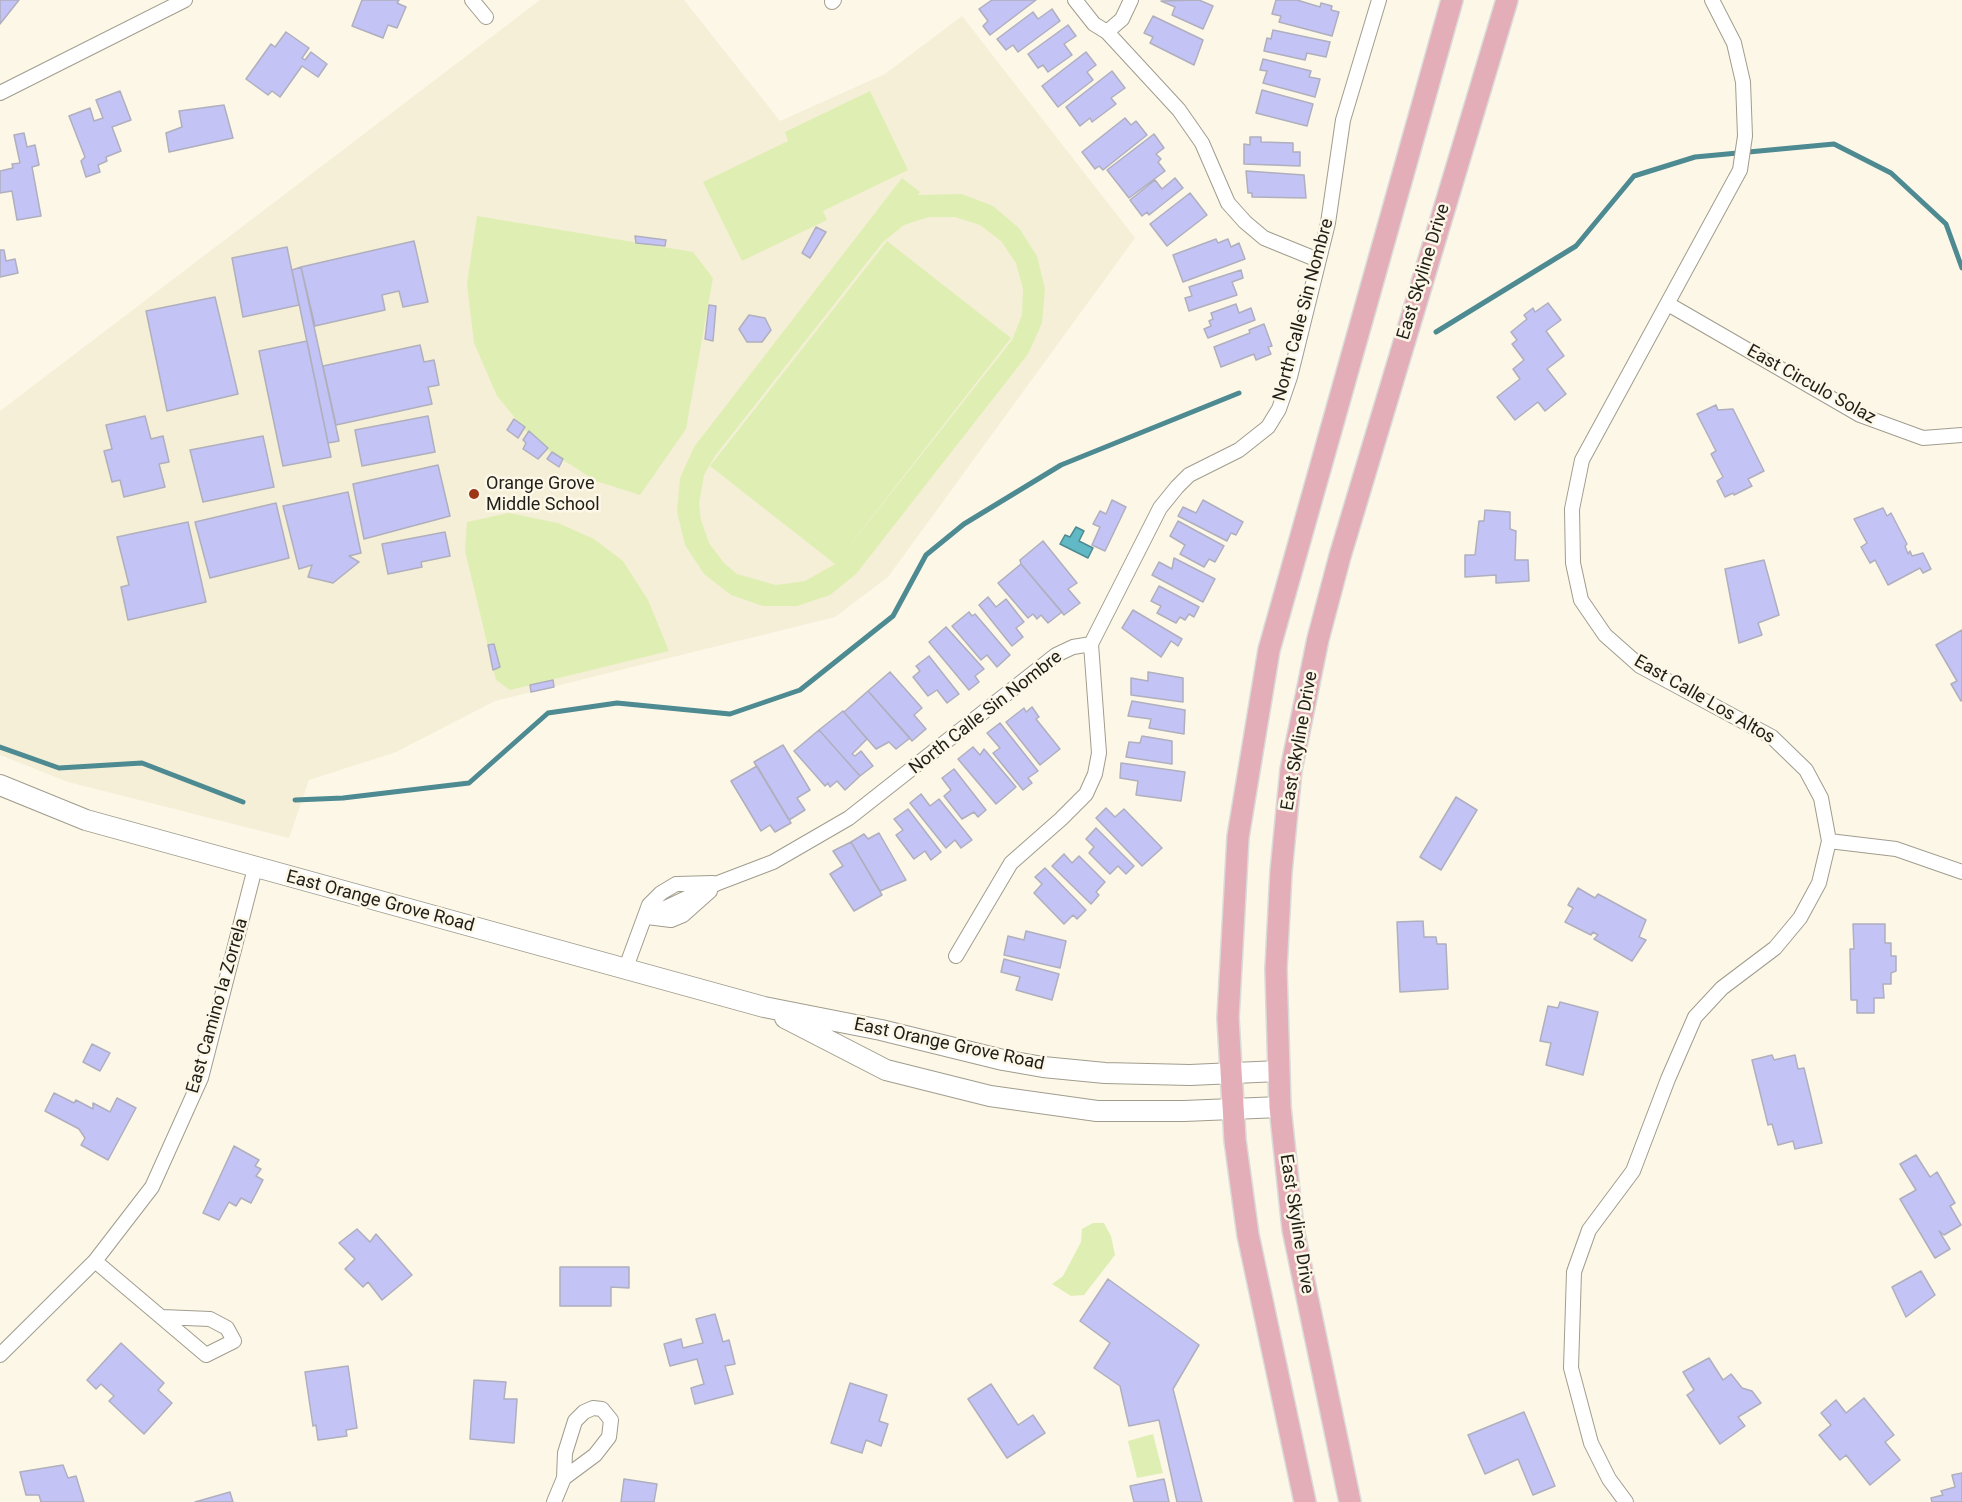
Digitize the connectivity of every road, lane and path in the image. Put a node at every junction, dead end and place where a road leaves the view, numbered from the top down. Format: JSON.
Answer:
{"nodes":[{"id":1,"x":185,"y":0,"type":"edge"},
{"id":2,"x":472,"y":0,"type":"edge"},
{"id":3,"x":1075,"y":0,"type":"edge"},
{"id":4,"x":1131,"y":0,"type":"edge"},
{"id":5,"x":1379,"y":0,"type":"edge"},
{"id":6,"x":1452,"y":0,"type":"edge"},
{"id":7,"x":1507,"y":0,"type":"edge"},
{"id":8,"x":1712,"y":0,"type":"edge"},
{"id":9,"x":486,"y":16,"type":"dead end"},
{"id":10,"x":1107,"y":32,"type":"junction"},
{"id":11,"x":0,"y":93,"type":"edge"},
{"id":12,"x":1318,"y":260,"type":"junction"},
{"id":13,"x":1668,"y":304,"type":"junction"},
{"id":14,"x":1962,"y":435,"type":"edge"},
{"id":15,"x":1090,"y":644,"type":"junction"},
{"id":16,"x":0,"y":785,"type":"edge"},
{"id":17,"x":1828,"y":841,"type":"junction"},
{"id":18,"x":255,"y":868,"type":"junction"},
{"id":19,"x":1962,"y":872,"type":"edge"},
{"id":20,"x":718,"y":883,"type":"junction"},
{"id":21,"x":646,"y":917,"type":"junction"},
{"id":22,"x":956,"y":956,"type":"dead end"},
{"id":23,"x":625,"y":970,"type":"junction"},
{"id":24,"x":764,"y":1007,"type":"junction"},
{"id":25,"x":1279,"y":1071,"type":"junction"},
{"id":26,"x":1230,"y":1074,"type":"junction"},
{"id":27,"x":1280,"y":1107,"type":"junction"},
{"id":28,"x":1233,"y":1110,"type":"junction"},
{"id":29,"x":95,"y":1261,"type":"junction"},
{"id":30,"x":162,"y":1317,"type":"junction"},
{"id":31,"x":0,"y":1355,"type":"edge"},
{"id":32,"x":564,"y":1478,"type":"junction"},
{"id":33,"x":554,"y":1502,"type":"edge"},
{"id":34,"x":1305,"y":1502,"type":"edge"},
{"id":35,"x":1350,"y":1502,"type":"edge"},
{"id":36,"x":1626,"y":1502,"type":"edge"}],
"edges":[{"from":1,"to":11,"type":"street"},
{"from":2,"to":9,"type":"street"},
{"from":3,"to":10,"type":"street"},
{"from":4,"to":10,"type":"street"},
{"from":5,"to":12,"type":"street","name":"North Calle Sin Nombre"},
{"from":6,"to":26,"type":"main road"},
{"from":7,"to":25,"type":"main road","name":"East Skyline Drive"},
{"from":8,"to":13,"type":"street","name":"East Calle Los Altos"},
{"from":10,"to":12,"type":"street"},
{"from":12,"to":15,"type":"street","name":"North Calle Sin Nombre"},
{"from":13,"to":14,"type":"street","name":"East Circulo Solaz"},
{"from":13,"to":17,"type":"street","name":"East Calle Los Altos"},
{"from":15,"to":20,"type":"street","name":"North Calle Sin Nombre"},
{"from":15,"to":22,"type":"street"},
{"from":16,"to":18,"type":"main road","name":"East Orange Grove Road"},
{"from":17,"to":19,"type":"street"},
{"from":17,"to":36,"type":"street","name":"East Calle Los Altos"},
{"from":18,"to":23,"type":"main road","name":"East Orange Grove Road"},
{"from":18,"to":29,"type":"street","name":"East Camino la Zorrela"},
{"from":20,"to":21,"type":"street","name":"North Calle Sin Nombre"},
{"from":20,"to":21,"type":"street","name":"North Calle Sin Nombre"},
{"from":21,"to":23,"type":"street","name":"North Calle Sin Nombre"},
{"from":23,"to":24,"type":"main road","name":"East Orange Grove Road"},
{"from":24,"to":26,"type":"main road","name":"East Orange Grove Road"},
{"from":24,"to":28,"type":"main road","name":"East Orange Grove Road"},
{"from":25,"to":26,"type":"main road","name":"East Orange Grove Road"},
{"from":25,"to":27,"type":"main road","name":"East Skyline Drive"},
{"from":26,"to":28,"type":"main road"},
{"from":27,"to":28,"type":"main road","name":"East Orange Grove Road"},
{"from":27,"to":35,"type":"main road","name":"East Skyline Drive"},
{"from":28,"to":34,"type":"main road"},
{"from":29,"to":30,"type":"street"},
{"from":29,"to":31,"type":"street","name":"East Camino la Zorrela"},
{"from":30,"to":30,"type":"street"},
{"from":32,"to":32,"type":"street"},
{"from":32,"to":33,"type":"street"}]}
